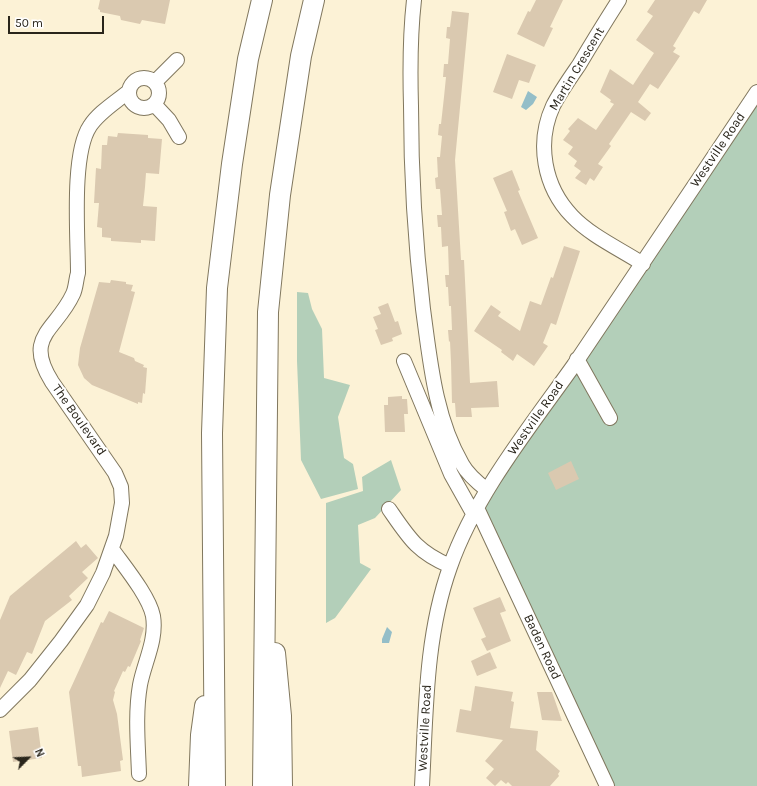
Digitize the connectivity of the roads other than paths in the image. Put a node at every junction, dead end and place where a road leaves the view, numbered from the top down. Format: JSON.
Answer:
{"nodes":[{"id":1,"x":262,"y":0,"type":"edge"},
{"id":2,"x":314,"y":0,"type":"edge"},
{"id":3,"x":414,"y":0,"type":"edge"},
{"id":4,"x":619,"y":0,"type":"edge"},
{"id":5,"x":177,"y":60,"type":"dead end"},
{"id":6,"x":155,"y":82,"type":"junction"},
{"id":7,"x":129,"y":92,"type":"junction"},
{"id":8,"x":757,"y":92,"type":"edge"},
{"id":9,"x":154,"y":104,"type":"junction"},
{"id":10,"x":135,"y":105,"type":"junction"},
{"id":11,"x":107,"y":109,"type":"junction"},
{"id":12,"x":179,"y":137,"type":"dead end"},
{"id":13,"x":643,"y":264,"type":"junction"},
{"id":14,"x":577,"y":359,"type":"junction"},
{"id":15,"x":404,"y":361,"type":"dead end"},
{"id":16,"x":610,"y":418,"type":"dead end"},
{"id":17,"x":487,"y":490,"type":"junction"},
{"id":18,"x":389,"y":510,"type":"dead end"},
{"id":19,"x":475,"y":511,"type":"junction"},
{"id":20,"x":112,"y":549,"type":"junction"},
{"id":21,"x":450,"y":566,"type":"junction"},
{"id":22,"x":266,"y":574,"type":"junction"},
{"id":23,"x":215,"y":633,"type":"junction"},
{"id":24,"x":0,"y":710,"type":"edge"},
{"id":25,"x":139,"y":774,"type":"dead end"},
{"id":26,"x":199,"y":786,"type":"edge"},
{"id":27,"x":215,"y":786,"type":"edge"},
{"id":28,"x":263,"y":786,"type":"edge"},
{"id":29,"x":282,"y":786,"type":"edge"},
{"id":30,"x":422,"y":786,"type":"edge"},
{"id":31,"x":607,"y":786,"type":"edge"}],
"edges":[{"from":1,"to":23,"type":"highway"},
{"from":2,"to":22,"type":"highway"},
{"from":3,"to":17,"type":"street"},
{"from":4,"to":13,"type":"street","name":"Martin Crescent"},
{"from":5,"to":6,"type":"street"},
{"from":6,"to":7,"type":"street"},
{"from":6,"to":9,"type":"street"},
{"from":7,"to":10,"type":"street"},
{"from":7,"to":11,"type":"street","name":"The Boulevard"},
{"from":8,"to":13,"type":"street","name":"Westville Road"},
{"from":9,"to":10,"type":"street"},
{"from":9,"to":12,"type":"street"},
{"from":10,"to":11,"type":"street"},
{"from":11,"to":20,"type":"street","name":"The Boulevard"},
{"from":13,"to":14,"type":"street","name":"Westville Road"},
{"from":14,"to":16,"type":"street"},
{"from":14,"to":17,"type":"street","name":"Westville Road"},
{"from":15,"to":19,"type":"street","name":"Baden Road"},
{"from":17,"to":19,"type":"street","name":"Westville Road"},
{"from":18,"to":21,"type":"street"},
{"from":19,"to":21,"type":"street","name":"Westville Road"},
{"from":19,"to":31,"type":"street","name":"Baden Road"},
{"from":20,"to":24,"type":"street","name":"The Boulevard"},
{"from":20,"to":25,"type":"street"},
{"from":21,"to":30,"type":"street","name":"Westville Road"},
{"from":22,"to":28,"type":"highway"},
{"from":22,"to":29,"type":"highway"},
{"from":23,"to":26,"type":"highway"},
{"from":23,"to":27,"type":"highway"}]}
